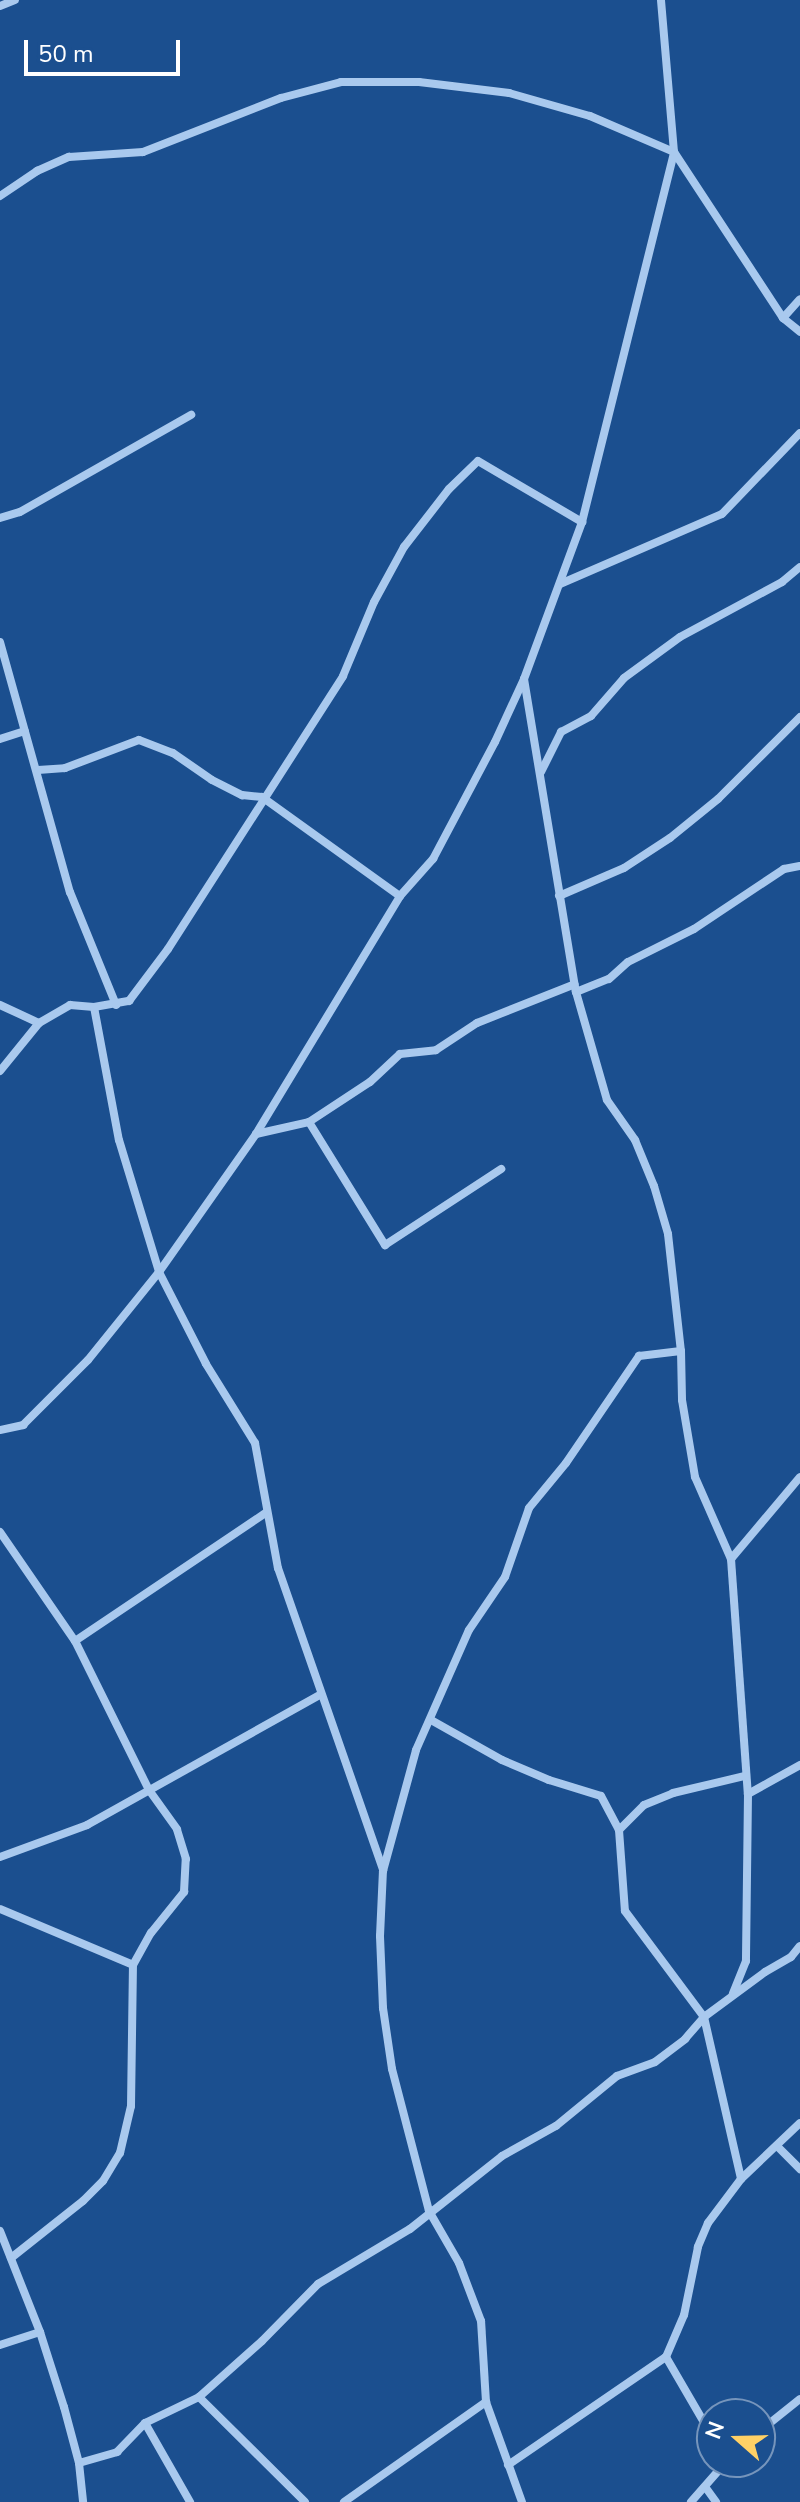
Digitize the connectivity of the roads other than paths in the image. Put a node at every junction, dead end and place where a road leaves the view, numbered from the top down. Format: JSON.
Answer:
{"nodes":[{"id":1,"x":15,"y":0,"type":"edge"},
{"id":2,"x":661,"y":0,"type":"edge"},
{"id":3,"x":0,"y":6,"type":"edge"},
{"id":4,"x":674,"y":152,"type":"junction"},
{"id":5,"x":0,"y":196,"type":"edge"},
{"id":6,"x":800,"y":299,"type":"edge"},
{"id":7,"x":783,"y":318,"type":"junction"},
{"id":8,"x":800,"y":332,"type":"edge"},
{"id":9,"x":191,"y":415,"type":"dead end"},
{"id":10,"x":800,"y":433,"type":"edge"},
{"id":11,"x":0,"y":518,"type":"edge"},
{"id":12,"x":582,"y":522,"type":"junction"},
{"id":13,"x":800,"y":567,"type":"edge"},
{"id":14,"x":560,"y":584,"type":"junction"},
{"id":15,"x":0,"y":642,"type":"edge"},
{"id":16,"x":524,"y":679,"type":"junction"},
{"id":17,"x":800,"y":717,"type":"edge"},
{"id":18,"x":25,"y":731,"type":"junction"},
{"id":19,"x":0,"y":739,"type":"edge"},
{"id":20,"x":38,"y":770,"type":"junction"},
{"id":21,"x":541,"y":772,"type":"junction"},
{"id":22,"x":262,"y":797,"type":"junction"},
{"id":23,"x":800,"y":866,"type":"edge"},
{"id":24,"x":400,"y":896,"type":"junction"},
{"id":25,"x":559,"y":896,"type":"junction"},
{"id":26,"x":576,"y":988,"type":"junction"},
{"id":27,"x":0,"y":1005,"type":"edge"},
{"id":28,"x":116,"y":1005,"type":"junction"},
{"id":29,"x":94,"y":1007,"type":"junction"},
{"id":30,"x":39,"y":1023,"type":"junction"},
{"id":31,"x":0,"y":1071,"type":"edge"},
{"id":32,"x":309,"y":1122,"type":"junction"},
{"id":33,"x":256,"y":1134,"type":"junction"},
{"id":34,"x":501,"y":1169,"type":"dead end"},
{"id":35,"x":159,"y":1272,"type":"junction"},
{"id":36,"x":681,"y":1351,"type":"junction"},
{"id":37,"x":0,"y":1430,"type":"edge"},
{"id":38,"x":800,"y":1477,"type":"edge"},
{"id":39,"x":267,"y":1512,"type":"junction"},
{"id":40,"x":0,"y":1532,"type":"edge"},
{"id":41,"x":731,"y":1559,"type":"junction"},
{"id":42,"x":75,"y":1641,"type":"junction"},
{"id":43,"x":320,"y":1695,"type":"junction"},
{"id":44,"x":431,"y":1720,"type":"junction"},
{"id":45,"x":800,"y":1765,"type":"edge"},
{"id":46,"x":745,"y":1776,"type":"junction"},
{"id":47,"x":149,"y":1790,"type":"junction"},
{"id":48,"x":748,"y":1794,"type":"junction"},
{"id":49,"x":619,"y":1830,"type":"junction"},
{"id":50,"x":0,"y":1857,"type":"edge"},
{"id":51,"x":383,"y":1871,"type":"junction"},
{"id":52,"x":0,"y":1909,"type":"edge"},
{"id":53,"x":800,"y":1946,"type":"edge"},
{"id":54,"x":133,"y":1965,"type":"junction"},
{"id":55,"x":733,"y":1994,"type":"junction"},
{"id":56,"x":704,"y":2017,"type":"junction"},
{"id":57,"x":800,"y":2123,"type":"edge"},
{"id":58,"x":777,"y":2146,"type":"junction"},
{"id":59,"x":800,"y":2169,"type":"edge"},
{"id":60,"x":741,"y":2179,"type":"junction"},
{"id":61,"x":429,"y":2211,"type":"junction"},
{"id":62,"x":0,"y":2231,"type":"edge"},
{"id":63,"x":11,"y":2258,"type":"junction"},
{"id":64,"x":40,"y":2332,"type":"junction"},
{"id":65,"x":0,"y":2345,"type":"edge"},
{"id":66,"x":666,"y":2357,"type":"junction"},
{"id":67,"x":199,"y":2397,"type":"junction"},
{"id":68,"x":800,"y":2399,"type":"edge"},
{"id":69,"x":486,"y":2402,"type":"junction"},
{"id":70,"x":696,"y":2409,"type":"edge"},
{"id":71,"x":776,"y":2418,"type":"edge"},
{"id":72,"x":145,"y":2423,"type":"junction"},
{"id":73,"x":79,"y":2463,"type":"junction"},
{"id":74,"x":508,"y":2465,"type":"junction"},
{"id":75,"x":714,"y":2478,"type":"edge"},
{"id":76,"x":706,"y":2488,"type":"junction"},
{"id":77,"x":83,"y":2502,"type":"edge"},
{"id":78,"x":190,"y":2502,"type":"edge"},
{"id":79,"x":305,"y":2502,"type":"edge"},
{"id":80,"x":344,"y":2502,"type":"edge"},
{"id":81,"x":522,"y":2502,"type":"edge"},
{"id":82,"x":691,"y":2502,"type":"edge"},
{"id":83,"x":716,"y":2502,"type":"edge"}],
"edges":[{"from":1,"to":3,"type":"street"},
{"from":2,"to":4,"type":"street"},
{"from":4,"to":5,"type":"street"},
{"from":4,"to":7,"type":"street"},
{"from":4,"to":12,"type":"street"},
{"from":6,"to":7,"type":"street"},
{"from":7,"to":8,"type":"street"},
{"from":9,"to":11,"type":"street"},
{"from":10,"to":14,"type":"street"},
{"from":12,"to":14,"type":"street"},
{"from":12,"to":22,"type":"street"},
{"from":13,"to":21,"type":"street"},
{"from":14,"to":16,"type":"street"},
{"from":15,"to":18,"type":"street"},
{"from":16,"to":21,"type":"street"},
{"from":16,"to":24,"type":"street"},
{"from":17,"to":25,"type":"street"},
{"from":18,"to":19,"type":"street"},
{"from":18,"to":20,"type":"street"},
{"from":20,"to":22,"type":"street"},
{"from":20,"to":28,"type":"street"},
{"from":21,"to":25,"type":"street"},
{"from":22,"to":24,"type":"street"},
{"from":22,"to":28,"type":"street"},
{"from":23,"to":26,"type":"street"},
{"from":24,"to":33,"type":"street"},
{"from":25,"to":26,"type":"street"},
{"from":26,"to":32,"type":"street"},
{"from":26,"to":36,"type":"street"},
{"from":27,"to":30,"type":"street"},
{"from":28,"to":29,"type":"street"},
{"from":29,"to":30,"type":"street"},
{"from":29,"to":35,"type":"street"},
{"from":30,"to":31,"type":"street"},
{"from":32,"to":33,"type":"street"},
{"from":32,"to":34,"type":"street"},
{"from":33,"to":35,"type":"street"},
{"from":35,"to":37,"type":"street"},
{"from":35,"to":39,"type":"street"},
{"from":36,"to":41,"type":"street"},
{"from":36,"to":44,"type":"street"},
{"from":38,"to":41,"type":"street"},
{"from":39,"to":42,"type":"street"},
{"from":39,"to":43,"type":"street"},
{"from":40,"to":42,"type":"street"},
{"from":41,"to":46,"type":"street"},
{"from":42,"to":47,"type":"street"},
{"from":43,"to":47,"type":"street"},
{"from":43,"to":51,"type":"street"},
{"from":44,"to":49,"type":"street"},
{"from":44,"to":51,"type":"street"},
{"from":45,"to":48,"type":"street"},
{"from":46,"to":48,"type":"street"},
{"from":46,"to":49,"type":"street"},
{"from":47,"to":50,"type":"street"},
{"from":47,"to":54,"type":"street"},
{"from":48,"to":55,"type":"street"},
{"from":49,"to":56,"type":"street"},
{"from":51,"to":61,"type":"street"},
{"from":52,"to":54,"type":"street"},
{"from":53,"to":55,"type":"street"},
{"from":54,"to":63,"type":"street"},
{"from":55,"to":56,"type":"street"},
{"from":56,"to":60,"type":"street"},
{"from":56,"to":61,"type":"street"},
{"from":57,"to":58,"type":"street"},
{"from":58,"to":59,"type":"street"},
{"from":58,"to":60,"type":"street"},
{"from":60,"to":66,"type":"street"},
{"from":61,"to":67,"type":"street"},
{"from":61,"to":69,"type":"street"},
{"from":62,"to":63,"type":"street"},
{"from":63,"to":64,"type":"street"},
{"from":64,"to":65,"type":"street"},
{"from":64,"to":73,"type":"street"},
{"from":66,"to":70,"type":"street"},
{"from":66,"to":74,"type":"street"},
{"from":67,"to":72,"type":"street"},
{"from":67,"to":79,"type":"street"},
{"from":68,"to":71,"type":"street"},
{"from":69,"to":74,"type":"street"},
{"from":69,"to":80,"type":"street"},
{"from":72,"to":73,"type":"street"},
{"from":72,"to":78,"type":"street"},
{"from":73,"to":77,"type":"street"},
{"from":74,"to":81,"type":"street"},
{"from":75,"to":76,"type":"street"},
{"from":76,"to":82,"type":"street"},
{"from":76,"to":83,"type":"street"}]}
